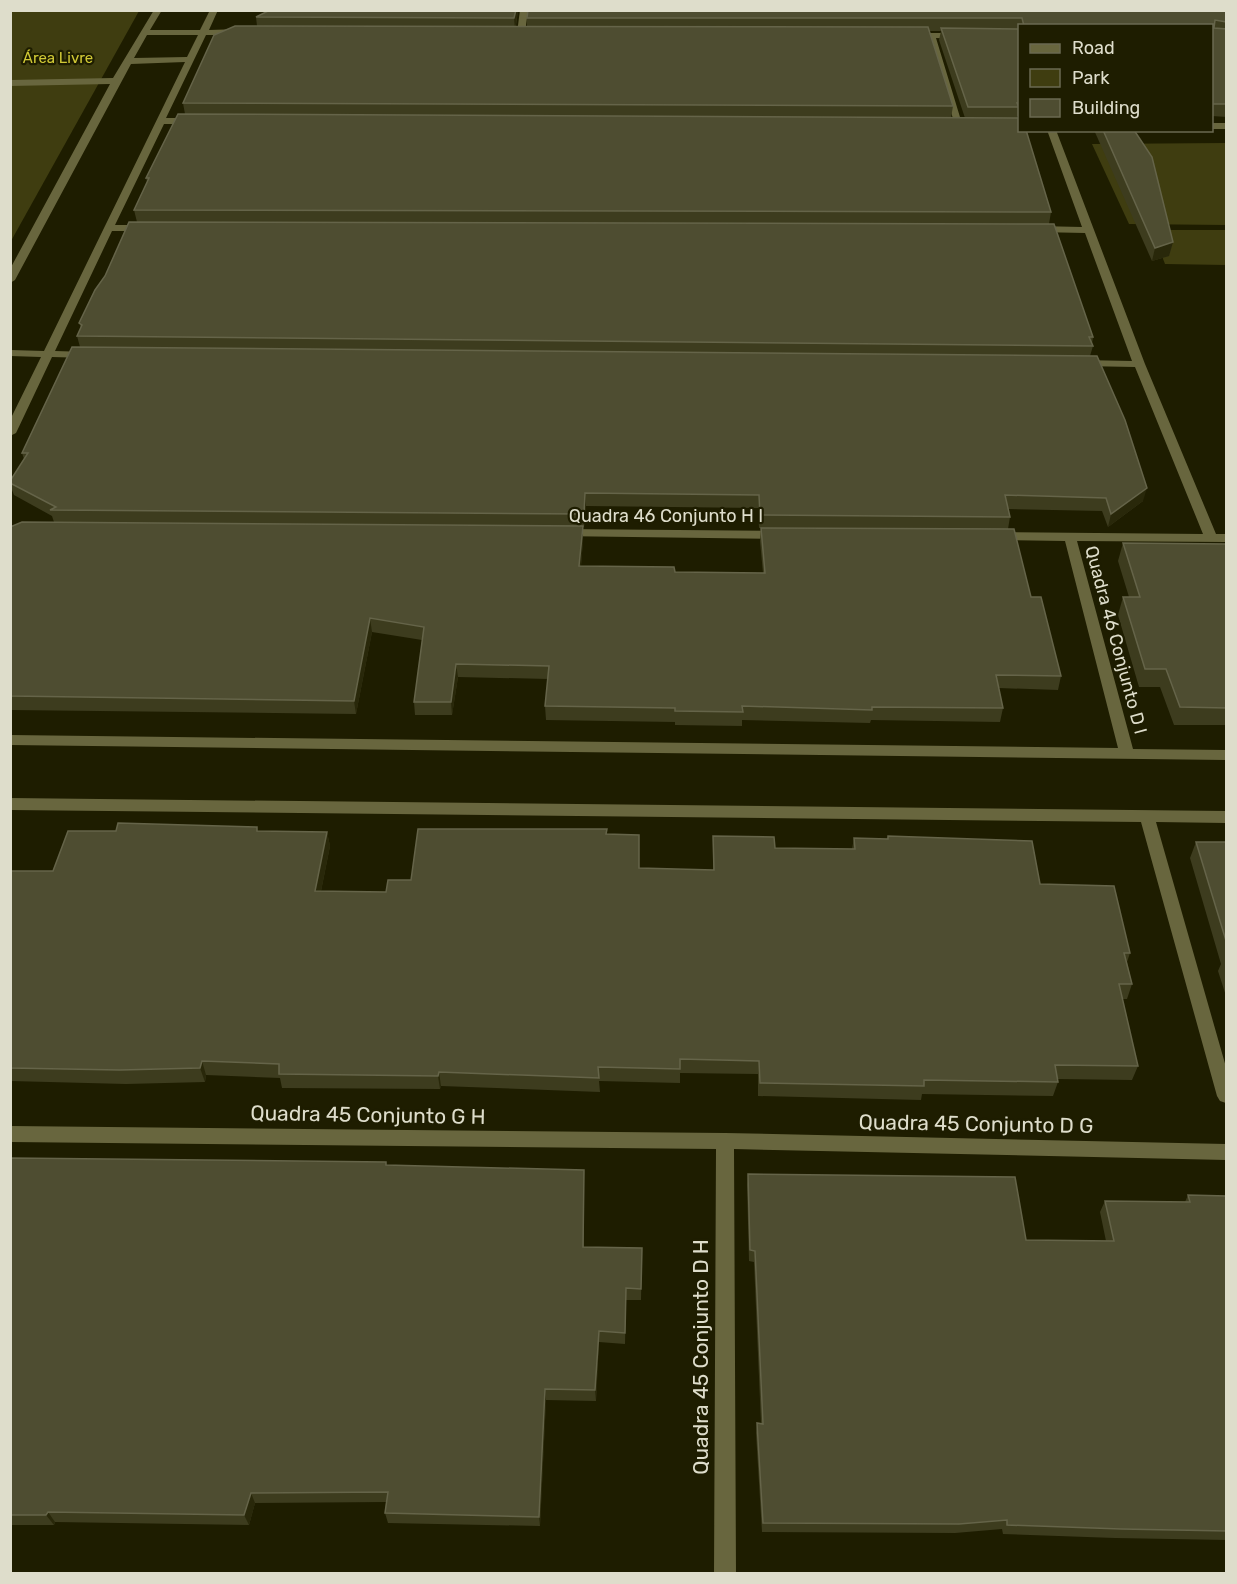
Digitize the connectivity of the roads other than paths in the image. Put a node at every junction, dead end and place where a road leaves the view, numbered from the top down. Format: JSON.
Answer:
{"nodes":[{"id":1,"x":158,"y":10,"type":"edge"},
{"id":2,"x":214,"y":10,"type":"edge"},
{"id":3,"x":524,"y":10,"type":"edge"},
{"id":4,"x":204,"y":32,"type":"junction"},
{"id":5,"x":250,"y":32,"type":"edge"},
{"id":6,"x":146,"y":33,"type":"junction"},
{"id":7,"x":509,"y":33,"type":"edge"},
{"id":8,"x":520,"y":33,"type":"junction"},
{"id":9,"x":532,"y":33,"type":"edge"},
{"id":10,"x":900,"y":35,"type":"edge"},
{"id":11,"x":931,"y":35,"type":"junction"},
{"id":12,"x":964,"y":36,"type":"edge"},
{"id":13,"x":191,"y":59,"type":"junction"},
{"id":14,"x":130,"y":61,"type":"junction"},
{"id":15,"x":116,"y":81,"type":"junction"},
{"id":16,"x":10,"y":83,"type":"edge"},
{"id":17,"x":161,"y":121,"type":"junction"},
{"id":18,"x":208,"y":121,"type":"edge"},
{"id":19,"x":945,"y":125,"type":"edge"},
{"id":20,"x":960,"y":125,"type":"junction"},
{"id":21,"x":972,"y":125,"type":"edge"},
{"id":22,"x":1052,"y":132,"type":"edge"},
{"id":23,"x":110,"y":228,"type":"junction"},
{"id":24,"x":156,"y":228,"type":"edge"},
{"id":25,"x":1029,"y":230,"type":"edge"},
{"id":26,"x":1088,"y":230,"type":"junction"},
{"id":27,"x":10,"y":280,"type":"edge"},
{"id":28,"x":10,"y":353,"type":"edge"},
{"id":29,"x":49,"y":354,"type":"junction"},
{"id":30,"x":97,"y":355,"type":"edge"},
{"id":31,"x":1067,"y":363,"type":"edge"},
{"id":32,"x":1139,"y":364,"type":"junction"},
{"id":33,"x":10,"y":434,"type":"edge"},
{"id":34,"x":546,"y":533,"type":"edge"},
{"id":35,"x":796,"y":535,"type":"edge"},
{"id":36,"x":975,"y":536,"type":"edge"},
{"id":37,"x":1070,"y":537,"type":"junction"},
{"id":38,"x":1211,"y":538,"type":"junction"},
{"id":39,"x":1227,"y":538,"type":"edge"},
{"id":40,"x":10,"y":740,"type":"edge"},
{"id":41,"x":1127,"y":753,"type":"junction"},
{"id":42,"x":1227,"y":755,"type":"edge"},
{"id":43,"x":10,"y":804,"type":"edge"},
{"id":44,"x":1147,"y":817,"type":"junction"},
{"id":45,"x":1227,"y":817,"type":"edge"},
{"id":46,"x":1227,"y":1096,"type":"edge"},
{"id":47,"x":10,"y":1134,"type":"edge"},
{"id":48,"x":725,"y":1141,"type":"junction"},
{"id":49,"x":1227,"y":1152,"type":"edge"},
{"id":50,"x":724,"y":1574,"type":"edge"}],
"edges":[{"from":1,"to":6,"type":"street"},
{"from":2,"to":4,"type":"street"},
{"from":3,"to":8,"type":"street"},
{"from":4,"to":5,"type":"street"},
{"from":4,"to":6,"type":"street"},
{"from":4,"to":13,"type":"street"},
{"from":6,"to":14,"type":"street"},
{"from":7,"to":8,"type":"street"},
{"from":8,"to":9,"type":"street"},
{"from":10,"to":11,"type":"street"},
{"from":11,"to":12,"type":"street"},
{"from":11,"to":20,"type":"street"},
{"from":13,"to":14,"type":"street"},
{"from":13,"to":17,"type":"street"},
{"from":14,"to":15,"type":"street"},
{"from":15,"to":16,"type":"street"},
{"from":15,"to":27,"type":"street"},
{"from":17,"to":18,"type":"street"},
{"from":17,"to":23,"type":"street"},
{"from":19,"to":20,"type":"street"},
{"from":20,"to":21,"type":"street"},
{"from":22,"to":26,"type":"street"},
{"from":23,"to":24,"type":"street"},
{"from":23,"to":29,"type":"street"},
{"from":25,"to":26,"type":"street"},
{"from":26,"to":32,"type":"street"},
{"from":28,"to":29,"type":"street"},
{"from":29,"to":30,"type":"street"},
{"from":29,"to":33,"type":"street"},
{"from":31,"to":32,"type":"street"},
{"from":32,"to":38,"type":"street"},
{"from":34,"to":35,"type":"street","name":"Quadra 46 Conjunto H I"},
{"from":36,"to":37,"type":"street"},
{"from":37,"to":38,"type":"street"},
{"from":37,"to":41,"type":"street","name":"Quadra 46 Conjunto D I"},
{"from":38,"to":39,"type":"street"},
{"from":40,"to":41,"type":"street"},
{"from":41,"to":42,"type":"street"},
{"from":43,"to":44,"type":"street"},
{"from":44,"to":45,"type":"street"},
{"from":44,"to":46,"type":"street"},
{"from":47,"to":48,"type":"street","name":"Quadra 45 Conjunto G H"},
{"from":48,"to":49,"type":"street","name":"Quadra 45 Conjunto D G"},
{"from":48,"to":50,"type":"street","name":"Quadra 45 Conjunto D H"}]}
